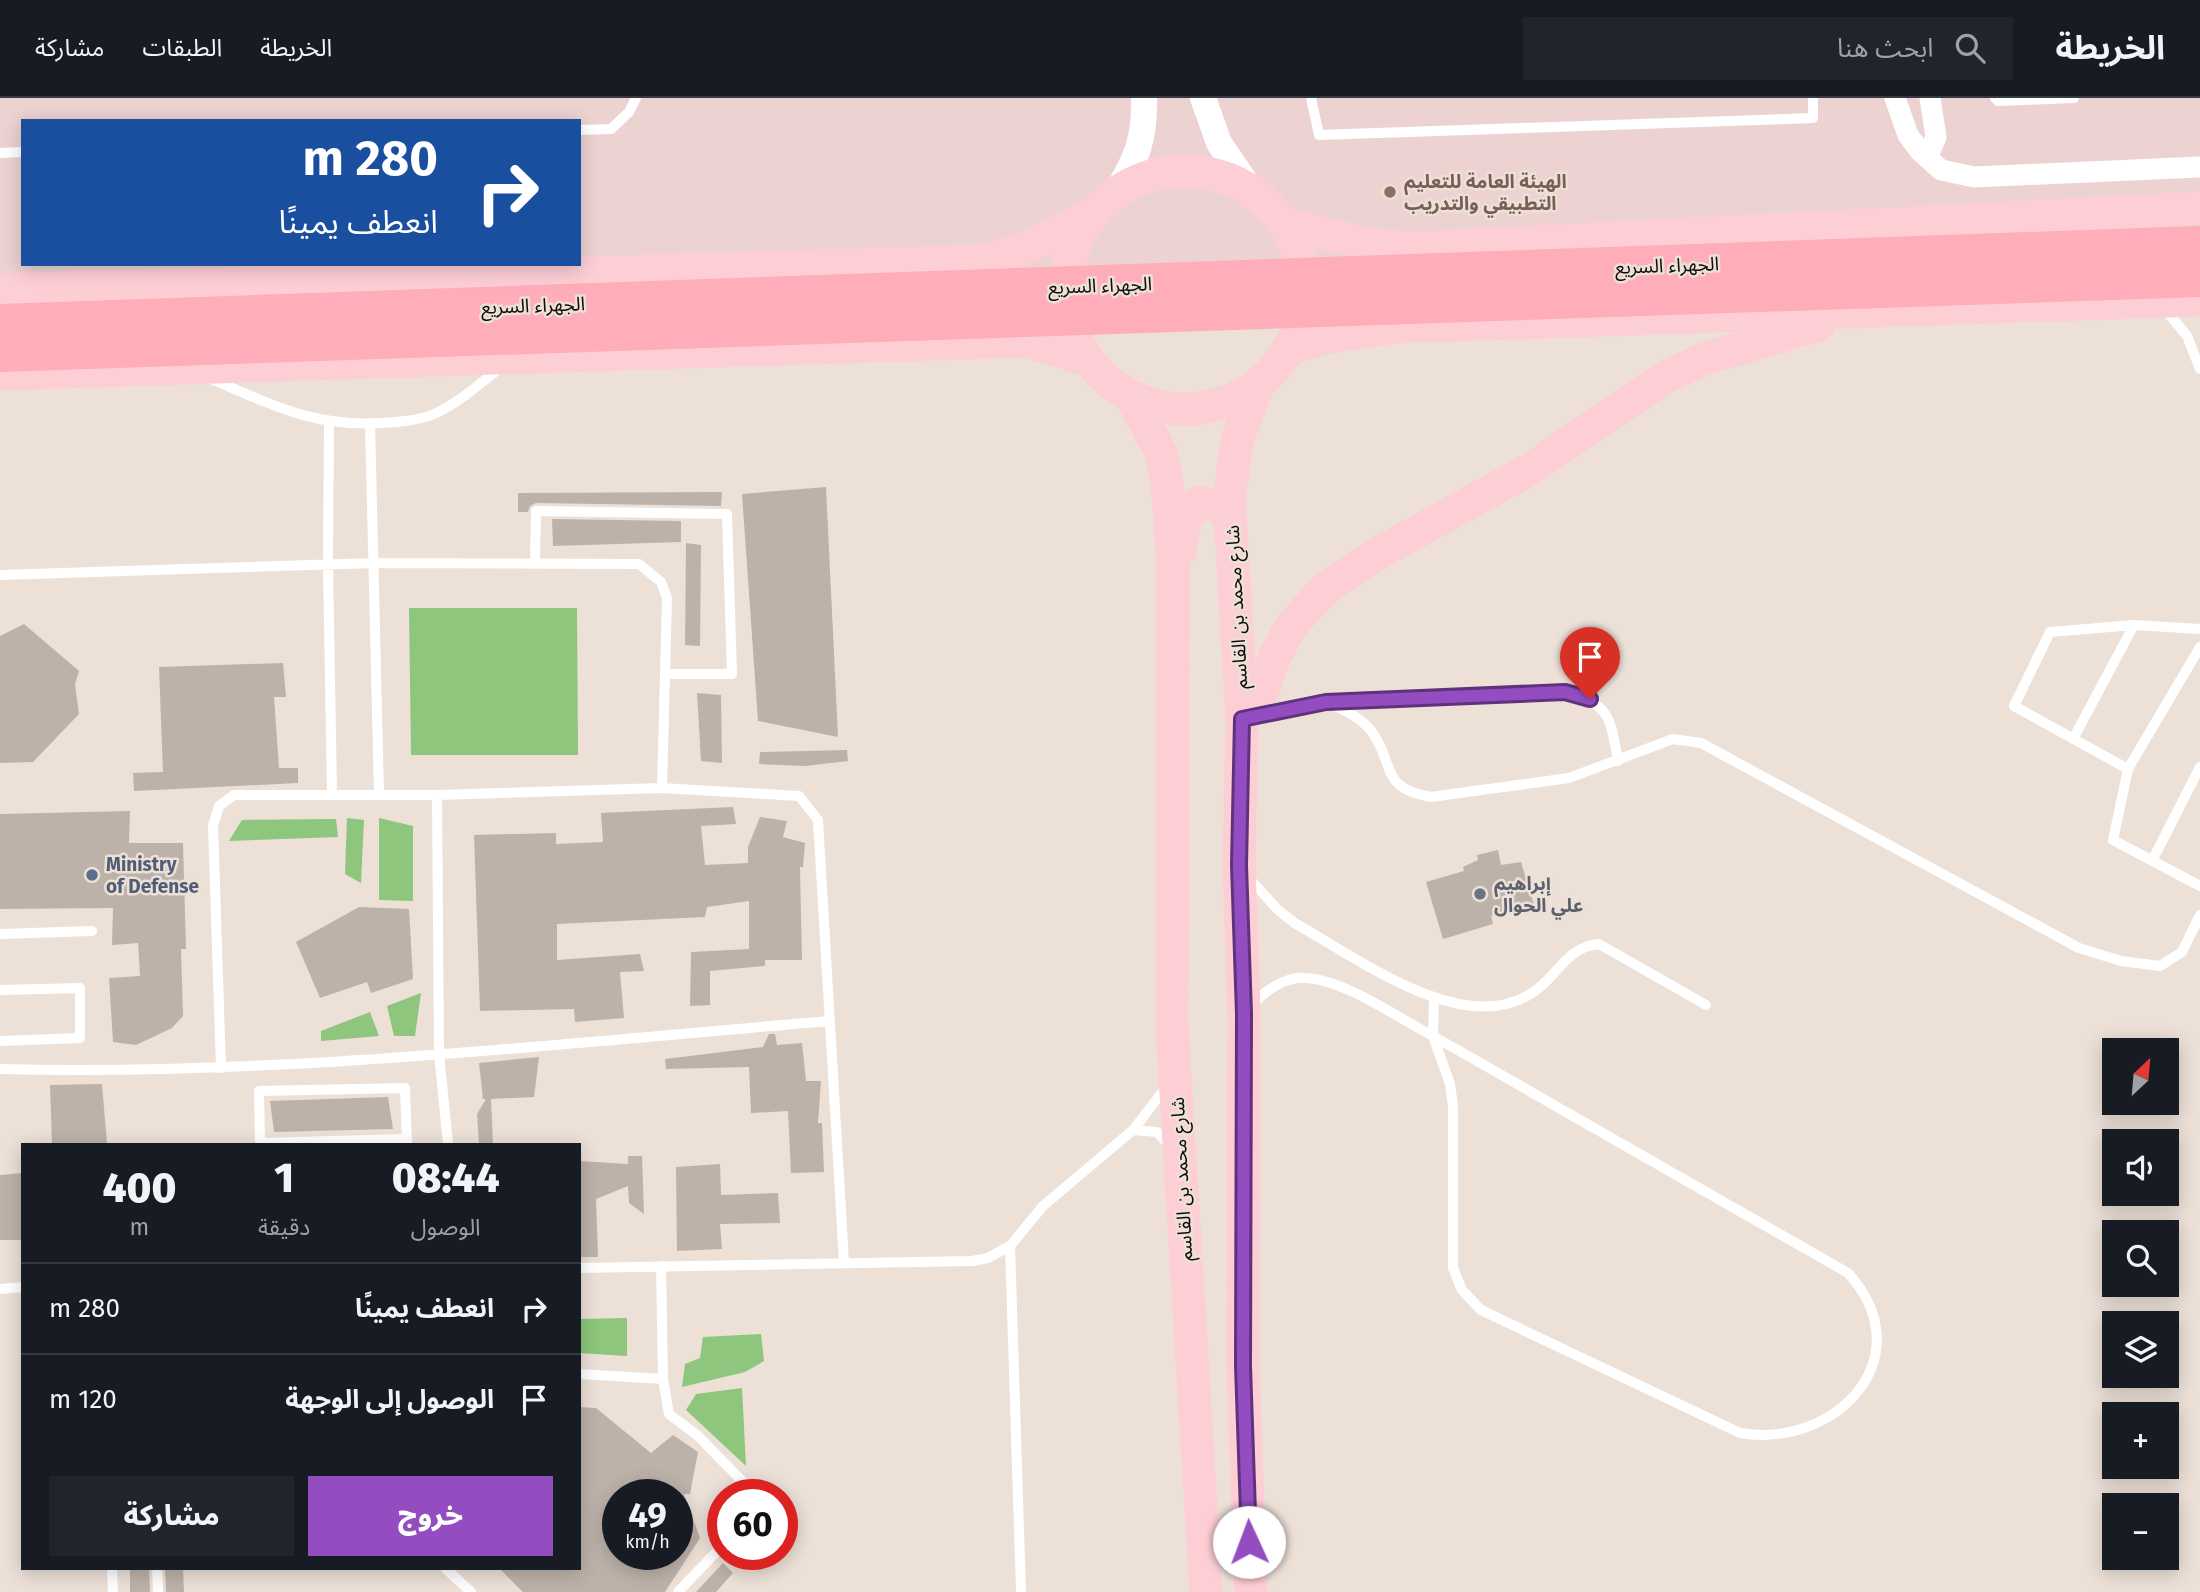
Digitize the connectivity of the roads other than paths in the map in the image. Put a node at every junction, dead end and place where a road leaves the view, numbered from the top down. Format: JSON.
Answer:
{"nodes":[{"id":1,"x":636,"y":98,"type":"edge"},
{"id":2,"x":1144,"y":98,"type":"edge"},
{"id":3,"x":1203,"y":98,"type":"edge"},
{"id":4,"x":1311,"y":98,"type":"edge"},
{"id":5,"x":1813,"y":98,"type":"edge"},
{"id":6,"x":1895,"y":98,"type":"edge"},
{"id":7,"x":1930,"y":98,"type":"edge"},
{"id":8,"x":1995,"y":98,"type":"edge"},
{"id":9,"x":2074,"y":98,"type":"edge"},
{"id":10,"x":581,"y":130,"type":"edge"},
{"id":11,"x":21,"y":152,"type":"edge"},
{"id":12,"x":0,"y":153,"type":"edge"},
{"id":13,"x":1928,"y":156,"type":"junction"},
{"id":14,"x":2200,"y":167,"type":"edge"},
{"id":15,"x":1253,"y":193,"type":"junction"},
{"id":16,"x":1104,"y":203,"type":"junction"},
{"id":17,"x":2200,"y":208,"type":"edge"},
{"id":18,"x":1283,"y":224,"type":"junction"},
{"id":19,"x":2200,"y":245,"type":"edge"},
{"id":20,"x":2200,"y":278,"type":"edge"},
{"id":21,"x":0,"y":290,"type":"edge"},
{"id":22,"x":2200,"y":300,"type":"edge"},
{"id":23,"x":2155,"y":301,"type":"junction"},
{"id":24,"x":1860,"y":311,"type":"junction"},
{"id":25,"x":0,"y":323,"type":"edge"},
{"id":26,"x":1289,"y":349,"type":"junction"},
{"id":27,"x":0,"y":353,"type":"edge"},
{"id":28,"x":513,"y":357,"type":"junction"},
{"id":29,"x":1088,"y":360,"type":"junction"},
{"id":30,"x":186,"y":368,"type":"junction"},
{"id":31,"x":2200,"y":369,"type":"edge"},
{"id":32,"x":0,"y":374,"type":"edge"},
{"id":33,"x":1259,"y":383,"type":"junction"},
{"id":34,"x":1131,"y":396,"type":"junction"},
{"id":35,"x":329,"y":423,"type":"junction"},
{"id":36,"x":370,"y":424,"type":"junction"},
{"id":37,"x":1231,"y":522,"type":"junction"},
{"id":38,"x":535,"y":561,"type":"junction"},
{"id":39,"x":375,"y":563,"type":"junction"},
{"id":40,"x":1173,"y":563,"type":"junction"},
{"id":41,"x":328,"y":564,"type":"junction"},
{"id":42,"x":0,"y":575,"type":"edge"},
{"id":43,"x":2134,"y":625,"type":"junction"},
{"id":44,"x":2200,"y":629,"type":"edge"},
{"id":45,"x":2200,"y":647,"type":"edge"},
{"id":46,"x":667,"y":674,"type":"junction"},
{"id":47,"x":1326,"y":702,"type":"junction"},
{"id":48,"x":1242,"y":719,"type":"junction"},
{"id":49,"x":2073,"y":739,"type":"junction"},
{"id":50,"x":1618,"y":761,"type":"junction"},
{"id":51,"x":2200,"y":767,"type":"edge"},
{"id":52,"x":2128,"y":769,"type":"junction"},
{"id":53,"x":662,"y":788,"type":"junction"},
{"id":54,"x":332,"y":794,"type":"junction"},
{"id":55,"x":379,"y":794,"type":"junction"},
{"id":56,"x":438,"y":795,"type":"junction"},
{"id":57,"x":2152,"y":861,"type":"junction"},
{"id":58,"x":1239,"y":865,"type":"junction"},
{"id":59,"x":2200,"y":886,"type":"edge"},
{"id":60,"x":2200,"y":915,"type":"edge"},
{"id":61,"x":92,"y":931,"type":"dead end"},
{"id":62,"x":0,"y":934,"type":"edge"},
{"id":63,"x":0,"y":990,"type":"edge"},
{"id":64,"x":1434,"y":999,"type":"junction"},
{"id":65,"x":1706,"y":1004,"type":"dead end"},
{"id":66,"x":1244,"y":1014,"type":"junction"},
{"id":67,"x":830,"y":1021,"type":"junction"},
{"id":68,"x":1433,"y":1036,"type":"junction"},
{"id":69,"x":0,"y":1041,"type":"edge"},
{"id":70,"x":1173,"y":1048,"type":"junction"},
{"id":71,"x":439,"y":1053,"type":"junction"},
{"id":72,"x":221,"y":1068,"type":"junction"},
{"id":73,"x":0,"y":1069,"type":"edge"},
{"id":74,"x":1133,"y":1130,"type":"junction"},
{"id":75,"x":406,"y":1142,"type":"edge"},
{"id":76,"x":260,"y":1143,"type":"edge"},
{"id":77,"x":333,"y":1143,"type":"edge"},
{"id":78,"x":448,"y":1143,"type":"edge"},
{"id":79,"x":1183,"y":1189,"type":"junction"},
{"id":80,"x":1010,"y":1246,"type":"junction"},
{"id":81,"x":844,"y":1262,"type":"junction"},
{"id":82,"x":661,"y":1266,"type":"junction"},
{"id":83,"x":581,"y":1268,"type":"edge"},
{"id":84,"x":21,"y":1287,"type":"edge"},
{"id":85,"x":0,"y":1289,"type":"edge"},
{"id":86,"x":581,"y":1374,"type":"edge"},
{"id":87,"x":663,"y":1380,"type":"junction"},
{"id":88,"x":740,"y":1479,"type":"edge"},
{"id":89,"x":707,"y":1562,"type":"edge"},
{"id":90,"x":112,"y":1570,"type":"edge"},
{"id":91,"x":157,"y":1570,"type":"edge"},
{"id":92,"x":447,"y":1570,"type":"edge"},
{"id":93,"x":113,"y":1592,"type":"edge"},
{"id":94,"x":158,"y":1592,"type":"edge"},
{"id":95,"x":471,"y":1592,"type":"edge"},
{"id":96,"x":678,"y":1592,"type":"edge"},
{"id":97,"x":1021,"y":1592,"type":"edge"},
{"id":98,"x":1206,"y":1592,"type":"edge"},
{"id":99,"x":1251,"y":1592,"type":"edge"}],
"edges":[{"from":1,"to":10,"type":"lane"},
{"from":2,"to":16,"type":"street"},
{"from":3,"to":15,"type":"street"},
{"from":4,"to":5,"type":"lane"},
{"from":6,"to":13,"type":"street"},
{"from":7,"to":13,"type":"street"},
{"from":8,"to":9,"type":"lane"},
{"from":11,"to":12,"type":"lane"},
{"from":13,"to":14,"type":"street"},
{"from":15,"to":16,"type":"main road"},
{"from":15,"to":18,"type":"main road"},
{"from":16,"to":21,"type":"main road","name":"الجهراء السريع"},
{"from":16,"to":29,"type":"main road"},
{"from":17,"to":18,"type":"main road","name":"الجهراء السريع"},
{"from":18,"to":26,"type":"main road"},
{"from":19,"to":25,"type":"highway","name":"الجهراء السريع"},
{"from":20,"to":27,"type":"highway","name":"الجهراء السريع"},
{"from":22,"to":23,"type":"main road"},
{"from":23,"to":24,"type":"main road"},
{"from":23,"to":31,"type":"lane"},
{"from":24,"to":26,"type":"main road"},
{"from":24,"to":48,"type":"main road"},
{"from":26,"to":33,"type":"main road"},
{"from":28,"to":29,"type":"main road"},
{"from":28,"to":30,"type":"main road"},
{"from":28,"to":36,"type":"lane"},
{"from":29,"to":34,"type":"main road"},
{"from":30,"to":32,"type":"main road"},
{"from":30,"to":35,"type":"lane"},
{"from":33,"to":34,"type":"main road"},
{"from":33,"to":37,"type":"main road","name":"شارع محمد بن القاسم"},
{"from":34,"to":40,"type":"main road","name":"شارع محمد بن القاسم"},
{"from":35,"to":36,"type":"lane"},
{"from":35,"to":41,"type":"lane"},
{"from":36,"to":39,"type":"lane"},
{"from":37,"to":40,"type":"main road"},
{"from":37,"to":48,"type":"main road","name":"شارع محمد بن القاسم"},
{"from":38,"to":39,"type":"lane"},
{"from":38,"to":46,"type":"lane"},
{"from":38,"to":46,"type":"lane"},
{"from":39,"to":41,"type":"lane"},
{"from":39,"to":55,"type":"lane"},
{"from":40,"to":70,"type":"main road","name":"شارع محمد بن القاسم"},
{"from":41,"to":42,"type":"lane"},
{"from":41,"to":54,"type":"lane"},
{"from":43,"to":44,"type":"lane"},
{"from":43,"to":49,"type":"lane"},
{"from":43,"to":49,"type":"lane"},
{"from":45,"to":52,"type":"lane"},
{"from":46,"to":53,"type":"lane"},
{"from":47,"to":48,"type":"lane"},
{"from":47,"to":50,"type":"lane"},
{"from":47,"to":50,"type":"lane"},
{"from":48,"to":58,"type":"main road","name":"شارع محمد بن القاسم"},
{"from":49,"to":52,"type":"lane"},
{"from":50,"to":60,"type":"lane"},
{"from":51,"to":57,"type":"lane"},
{"from":52,"to":57,"type":"lane"},
{"from":53,"to":56,"type":"lane"},
{"from":53,"to":67,"type":"lane"},
{"from":54,"to":55,"type":"lane"},
{"from":54,"to":72,"type":"lane"},
{"from":55,"to":56,"type":"lane"},
{"from":56,"to":71,"type":"lane"},
{"from":57,"to":59,"type":"lane"},
{"from":58,"to":64,"type":"lane"},
{"from":58,"to":66,"type":"main road","name":"شارع محمد بن القاسم"},
{"from":61,"to":62,"type":"lane"},
{"from":63,"to":69,"type":"lane"},
{"from":64,"to":65,"type":"lane"},
{"from":64,"to":68,"type":"lane"},
{"from":66,"to":68,"type":"lane"},
{"from":66,"to":99,"type":"main road","name":"شارع محمد بن القاسم"},
{"from":67,"to":71,"type":"lane"},
{"from":67,"to":81,"type":"lane"},
{"from":68,"to":68,"type":"lane"},
{"from":70,"to":74,"type":"lane"},
{"from":70,"to":79,"type":"main road","name":"شارع محمد بن القاسم"},
{"from":71,"to":72,"type":"lane"},
{"from":71,"to":78,"type":"lane"},
{"from":72,"to":73,"type":"lane"},
{"from":74,"to":79,"type":"lane"},
{"from":74,"to":80,"type":"lane"},
{"from":75,"to":76,"type":"lane"},
{"from":75,"to":77,"type":"lane"},
{"from":79,"to":98,"type":"main road","name":"شارع محمد بن القاسم"},
{"from":80,"to":81,"type":"lane"},
{"from":80,"to":97,"type":"lane"},
{"from":81,"to":82,"type":"lane"},
{"from":82,"to":83,"type":"lane"},
{"from":82,"to":87,"type":"lane"},
{"from":84,"to":85,"type":"lane"},
{"from":86,"to":87,"type":"lane"},
{"from":87,"to":88,"type":"lane"},
{"from":89,"to":96,"type":"lane"},
{"from":90,"to":93,"type":"lane"},
{"from":91,"to":94,"type":"lane"},
{"from":92,"to":95,"type":"lane"}]}
